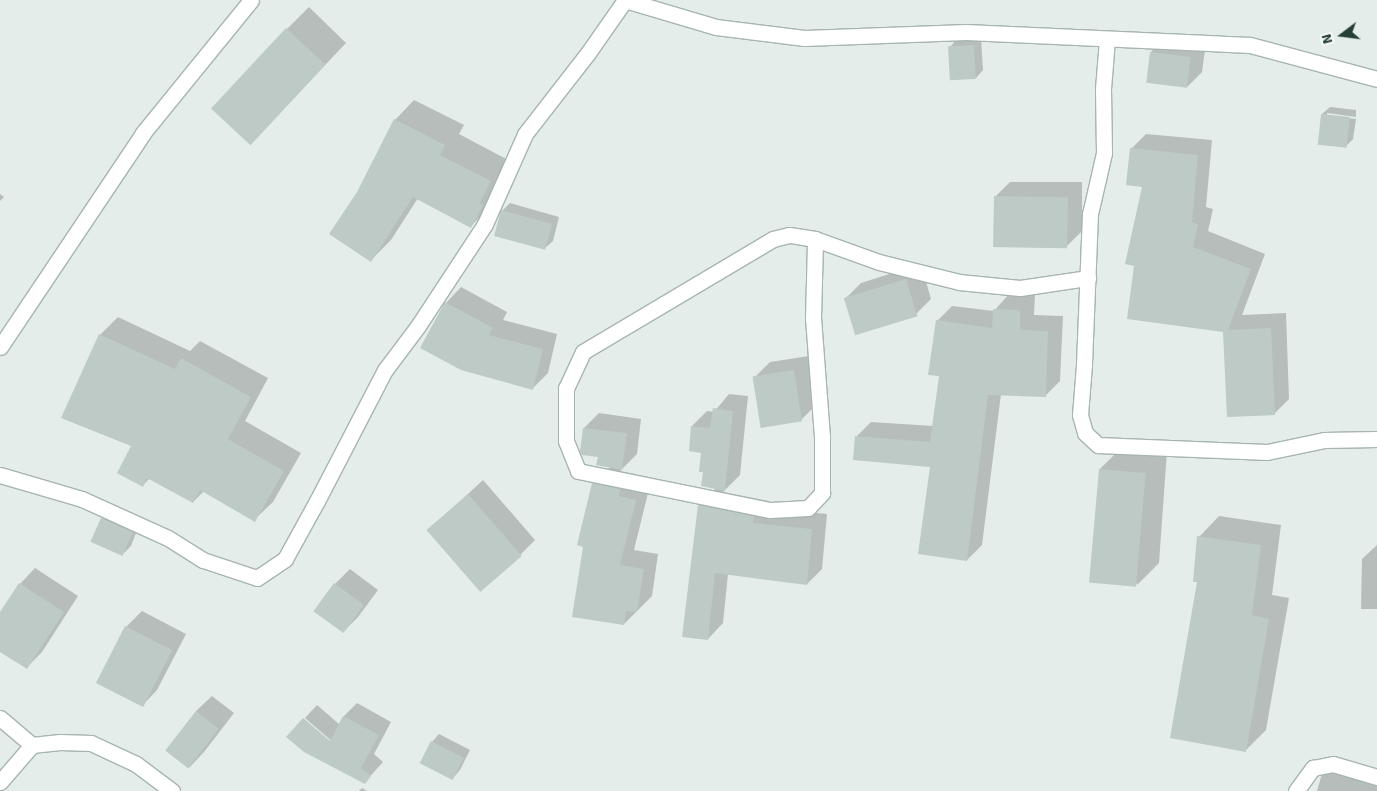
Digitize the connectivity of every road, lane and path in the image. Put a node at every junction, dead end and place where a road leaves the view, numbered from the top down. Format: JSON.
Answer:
{"nodes":[{"id":1,"x":251,"y":0,"type":"edge"},
{"id":2,"x":1107,"y":39,"type":"junction"},
{"id":3,"x":1377,"y":79,"type":"edge"},
{"id":4,"x":815,"y":239,"type":"junction"},
{"id":5,"x":1088,"y":278,"type":"junction"},
{"id":6,"x":0,"y":347,"type":"edge"},
{"id":7,"x":1377,"y":439,"type":"edge"},
{"id":8,"x":0,"y":475,"type":"edge"},
{"id":9,"x":0,"y":718,"type":"edge"},
{"id":10,"x":32,"y":745,"type":"junction"},
{"id":11,"x":1377,"y":777,"type":"edge"},
{"id":12,"x":0,"y":782,"type":"edge"},
{"id":13,"x":172,"y":791,"type":"edge"},
{"id":14,"x":1296,"y":791,"type":"edge"}],
"edges":[{"from":1,"to":6,"type":"street"},
{"from":2,"to":3,"type":"street"},
{"from":2,"to":5,"type":"street"},
{"from":2,"to":8,"type":"street"},
{"from":4,"to":4,"type":"street"},
{"from":4,"to":5,"type":"street"},
{"from":5,"to":7,"type":"street"},
{"from":9,"to":10,"type":"street"},
{"from":10,"to":12,"type":"street"},
{"from":10,"to":13,"type":"street"},
{"from":11,"to":14,"type":"street"}]}
